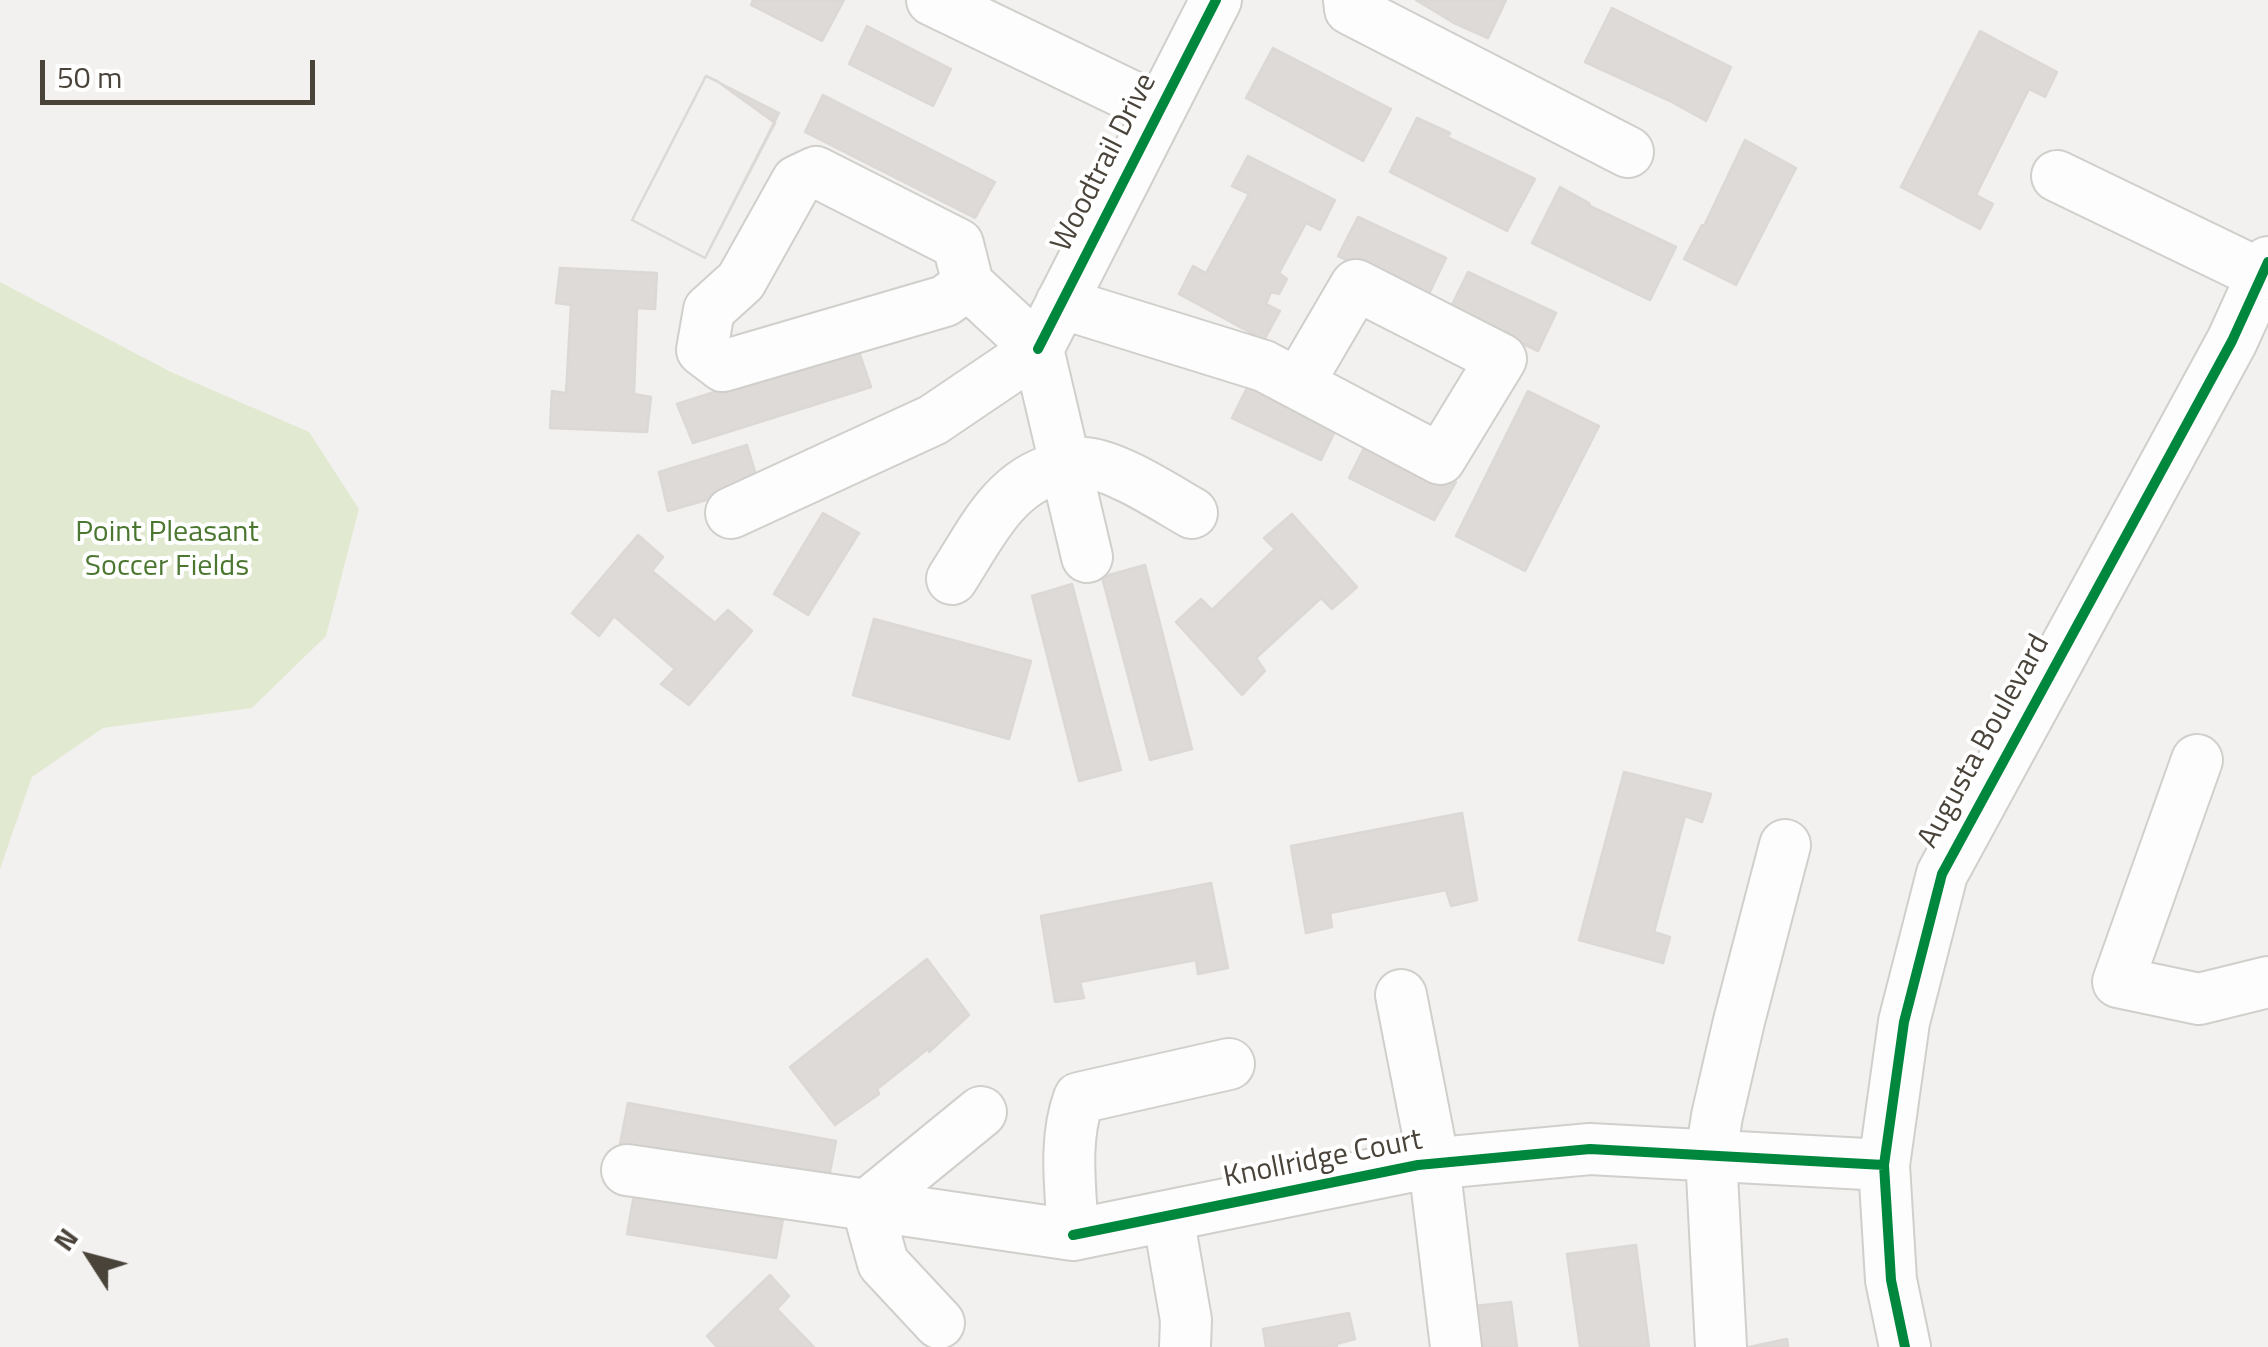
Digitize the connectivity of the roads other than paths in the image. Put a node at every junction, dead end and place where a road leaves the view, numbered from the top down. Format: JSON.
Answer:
{"nodes":[{"id":1,"x":932,"y":0,"type":"edge"},
{"id":2,"x":1216,"y":0,"type":"edge"},
{"id":3,"x":1349,"y":0,"type":"edge"},
{"id":4,"x":1160,"y":110,"type":"junction"},
{"id":5,"x":1628,"y":152,"type":"dead end"},
{"id":6,"x":2057,"y":176,"type":"dead end"},
{"id":7,"x":2265,"y":268,"type":"edge"},
{"id":8,"x":968,"y":284,"type":"junction"},
{"id":9,"x":1061,"y":304,"type":"junction"},
{"id":10,"x":1038,"y":350,"type":"junction"},
{"id":11,"x":1298,"y":384,"type":"dead end"},
{"id":12,"x":1066,"y":466,"type":"junction"},
{"id":13,"x":1192,"y":512,"type":"dead end"},
{"id":14,"x":731,"y":514,"type":"dead end"},
{"id":15,"x":1088,"y":558,"type":"dead end"},
{"id":16,"x":952,"y":578,"type":"dead end"},
{"id":17,"x":2196,"y":760,"type":"dead end"},
{"id":18,"x":1785,"y":845,"type":"dead end"},
{"id":19,"x":2268,"y":982,"type":"edge"},
{"id":20,"x":1401,"y":996,"type":"dead end"},
{"id":21,"x":1229,"y":1064,"type":"dead end"},
{"id":22,"x":981,"y":1112,"type":"dead end"},
{"id":23,"x":1712,"y":1156,"type":"junction"},
{"id":24,"x":1434,"y":1164,"type":"junction"},
{"id":25,"x":1884,"y":1165,"type":"junction"},
{"id":26,"x":627,"y":1170,"type":"dead end"},
{"id":27,"x":867,"y":1205,"type":"junction"},
{"id":28,"x":1168,"y":1216,"type":"junction"},
{"id":29,"x":1073,"y":1236,"type":"junction"},
{"id":30,"x":939,"y":1323,"type":"dead end"},
{"id":31,"x":1185,"y":1347,"type":"edge"},
{"id":32,"x":1456,"y":1347,"type":"edge"},
{"id":33,"x":1721,"y":1347,"type":"edge"},
{"id":34,"x":1905,"y":1347,"type":"edge"}],
"edges":[{"from":1,"to":4,"type":"street"},
{"from":2,"to":4,"type":"street","name":"Woodtrail Drive"},
{"from":3,"to":5,"type":"street"},
{"from":4,"to":9,"type":"street","name":"Woodtrail Drive"},
{"from":6,"to":7,"type":"street"},
{"from":7,"to":25,"type":"street","name":"Augusta Boulevard"},
{"from":8,"to":8,"type":"street"},
{"from":8,"to":10,"type":"street"},
{"from":9,"to":10,"type":"street","name":"Woodtrail Drive"},
{"from":9,"to":11,"type":"street"},
{"from":10,"to":12,"type":"street"},
{"from":10,"to":14,"type":"street"},
{"from":12,"to":13,"type":"street"},
{"from":12,"to":15,"type":"street"},
{"from":12,"to":16,"type":"street"},
{"from":17,"to":19,"type":"street"},
{"from":18,"to":23,"type":"street"},
{"from":20,"to":24,"type":"street"},
{"from":21,"to":29,"type":"street"},
{"from":22,"to":27,"type":"street"},
{"from":23,"to":24,"type":"street","name":"Knollridge Court"},
{"from":23,"to":25,"type":"street","name":"Knollridge Court"},
{"from":23,"to":33,"type":"street"},
{"from":24,"to":28,"type":"street","name":"Knollridge Court"},
{"from":24,"to":32,"type":"street"},
{"from":25,"to":34,"type":"street","name":"Augusta Boulevard"},
{"from":26,"to":27,"type":"street"},
{"from":27,"to":29,"type":"street"},
{"from":27,"to":30,"type":"street"},
{"from":28,"to":29,"type":"street","name":"Knollridge Court"},
{"from":28,"to":31,"type":"street"}]}
